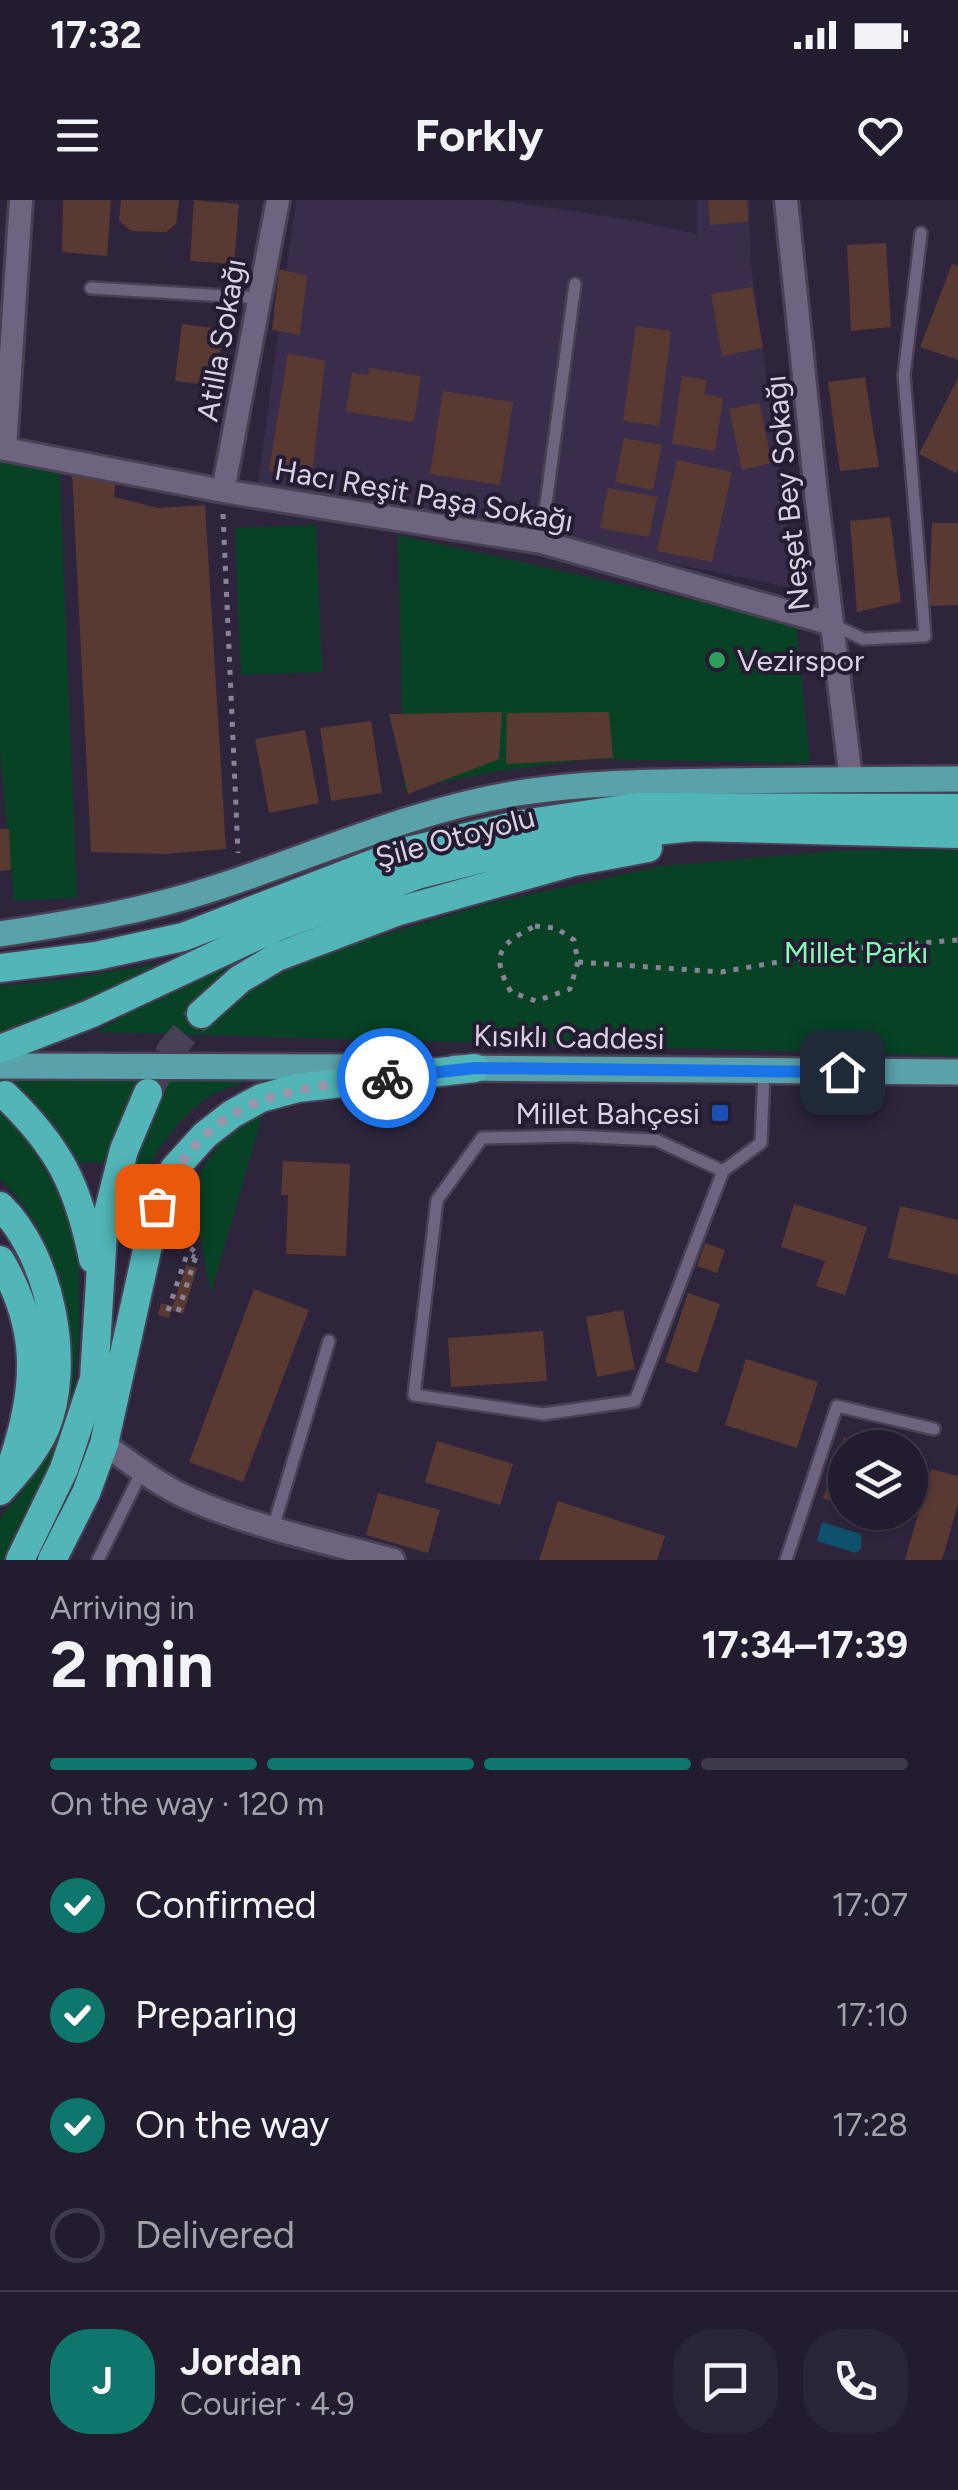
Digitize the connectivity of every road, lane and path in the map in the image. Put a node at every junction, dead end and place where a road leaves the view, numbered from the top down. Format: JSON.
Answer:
{"nodes":[{"id":1,"x":22,"y":200,"type":"edge"},
{"id":2,"x":278,"y":200,"type":"edge"},
{"id":3,"x":786,"y":200,"type":"edge"},
{"id":4,"x":921,"y":233,"type":"dead end"},
{"id":5,"x":576,"y":284,"type":"dead end"},
{"id":6,"x":91,"y":288,"type":"dead end"},
{"id":7,"x":260,"y":298,"type":"junction"},
{"id":8,"x":2,"y":449,"type":"edge"},
{"id":9,"x":223,"y":492,"type":"junction"},
{"id":10,"x":541,"y":542,"type":"junction"},
{"id":11,"x":832,"y":624,"type":"junction"},
{"id":12,"x":958,"y":779,"type":"edge"},
{"id":13,"x":851,"y":780,"type":"junction"},
{"id":14,"x":958,"y":808,"type":"edge"},
{"id":15,"x":794,"y":832,"type":"junction"},
{"id":16,"x":958,"y":834,"type":"edge"},
{"id":17,"x":238,"y":859,"type":"dead end"},
{"id":18,"x":0,"y":934,"type":"edge"},
{"id":19,"x":958,"y":940,"type":"edge"},
{"id":20,"x":578,"y":962,"type":"junction"},
{"id":21,"x":0,"y":968,"type":"edge"},
{"id":22,"x":201,"y":1014,"type":"tunnel mouth"},
{"id":23,"x":0,"y":1049,"type":"edge"},
{"id":24,"x":0,"y":1066,"type":"edge"},
{"id":25,"x":475,"y":1068,"type":"junction"},
{"id":26,"x":764,"y":1072,"type":"junction"},
{"id":27,"x":958,"y":1072,"type":"edge"},
{"id":28,"x":148,"y":1092,"type":"tunnel mouth"},
{"id":29,"x":6,"y":1095,"type":"dead end"},
{"id":30,"x":724,"y":1171,"type":"junction"},
{"id":31,"x":0,"y":1206,"type":"edge"},
{"id":32,"x":179,"y":1240,"type":"dead end"},
{"id":33,"x":195,"y":1257,"type":"junction"},
{"id":34,"x":0,"y":1260,"type":"edge"},
{"id":35,"x":97,"y":1310,"type":"junction"},
{"id":36,"x":168,"y":1310,"type":"dead end"},
{"id":37,"x":178,"y":1312,"type":"dead end"},
{"id":38,"x":329,"y":1341,"type":"dead end"},
{"id":39,"x":934,"y":1429,"type":"dead end"},
{"id":40,"x":104,"y":1444,"type":"junction"},
{"id":41,"x":142,"y":1471,"type":"junction"},
{"id":42,"x":2,"y":1489,"type":"edge"},
{"id":43,"x":274,"y":1528,"type":"junction"},
{"id":44,"x":20,"y":1560,"type":"edge"},
{"id":45,"x":52,"y":1560,"type":"edge"},
{"id":46,"x":98,"y":1560,"type":"edge"},
{"id":47,"x":393,"y":1560,"type":"edge"},
{"id":48,"x":786,"y":1560,"type":"edge"}],
"edges":[{"from":1,"to":8,"type":"street"},
{"from":2,"to":7,"type":"street","name":"Atilla Sokağı"},
{"from":3,"to":11,"type":"street","name":"Neşet Bey Sokağı"},
{"from":4,"to":11,"type":"lane"},
{"from":5,"to":10,"type":"lane"},
{"from":6,"to":7,"type":"lane"},
{"from":7,"to":9,"type":"street","name":"Atilla Sokağı"},
{"from":8,"to":9,"type":"street","name":"Hacı Reşit Paşa Sokağı"},
{"from":9,"to":10,"type":"street","name":"Hacı Reşit Paşa Sokağı"},
{"from":9,"to":17,"type":"path"},
{"from":10,"to":11,"type":"street","name":"Hacı Reşit Paşa Sokağı"},
{"from":11,"to":13,"type":"street","name":"Neşet Bey Sokağı"},
{"from":12,"to":13,"type":"main road"},
{"from":13,"to":18,"type":"main road"},
{"from":14,"to":21,"type":"highway","name":"Şile Otoyolu"},
{"from":15,"to":16,"type":"highway","name":"Şile Otoyolu"},
{"from":15,"to":22,"type":"highway"},
{"from":15,"to":23,"type":"highway","name":"Şile Otoyolu"},
{"from":19,"to":20,"type":"path"},
{"from":20,"to":20,"type":"path"},
{"from":24,"to":25,"type":"main road","name":"Kısıklı Caddesi"},
{"from":25,"to":26,"type":"main road","name":"Kısıklı Caddesi"},
{"from":25,"to":40,"type":"highway"},
{"from":26,"to":27,"type":"main road","name":"Kısıklı Caddesi"},
{"from":26,"to":30,"type":"lane"},
{"from":28,"to":35,"type":"highway"},
{"from":29,"to":35,"type":"highway"},
{"from":30,"to":30,"type":"lane"},
{"from":31,"to":42,"type":"highway"},
{"from":32,"to":33,"type":"path"},
{"from":33,"to":36,"type":"path"},
{"from":33,"to":37,"type":"path"},
{"from":34,"to":42,"type":"highway"},
{"from":35,"to":44,"type":"highway"},
{"from":38,"to":43,"type":"lane"},
{"from":39,"to":48,"type":"lane"},
{"from":40,"to":41,"type":"street"},
{"from":40,"to":45,"type":"highway"},
{"from":41,"to":43,"type":"street"},
{"from":41,"to":46,"type":"lane"},
{"from":43,"to":47,"type":"street"}]}
